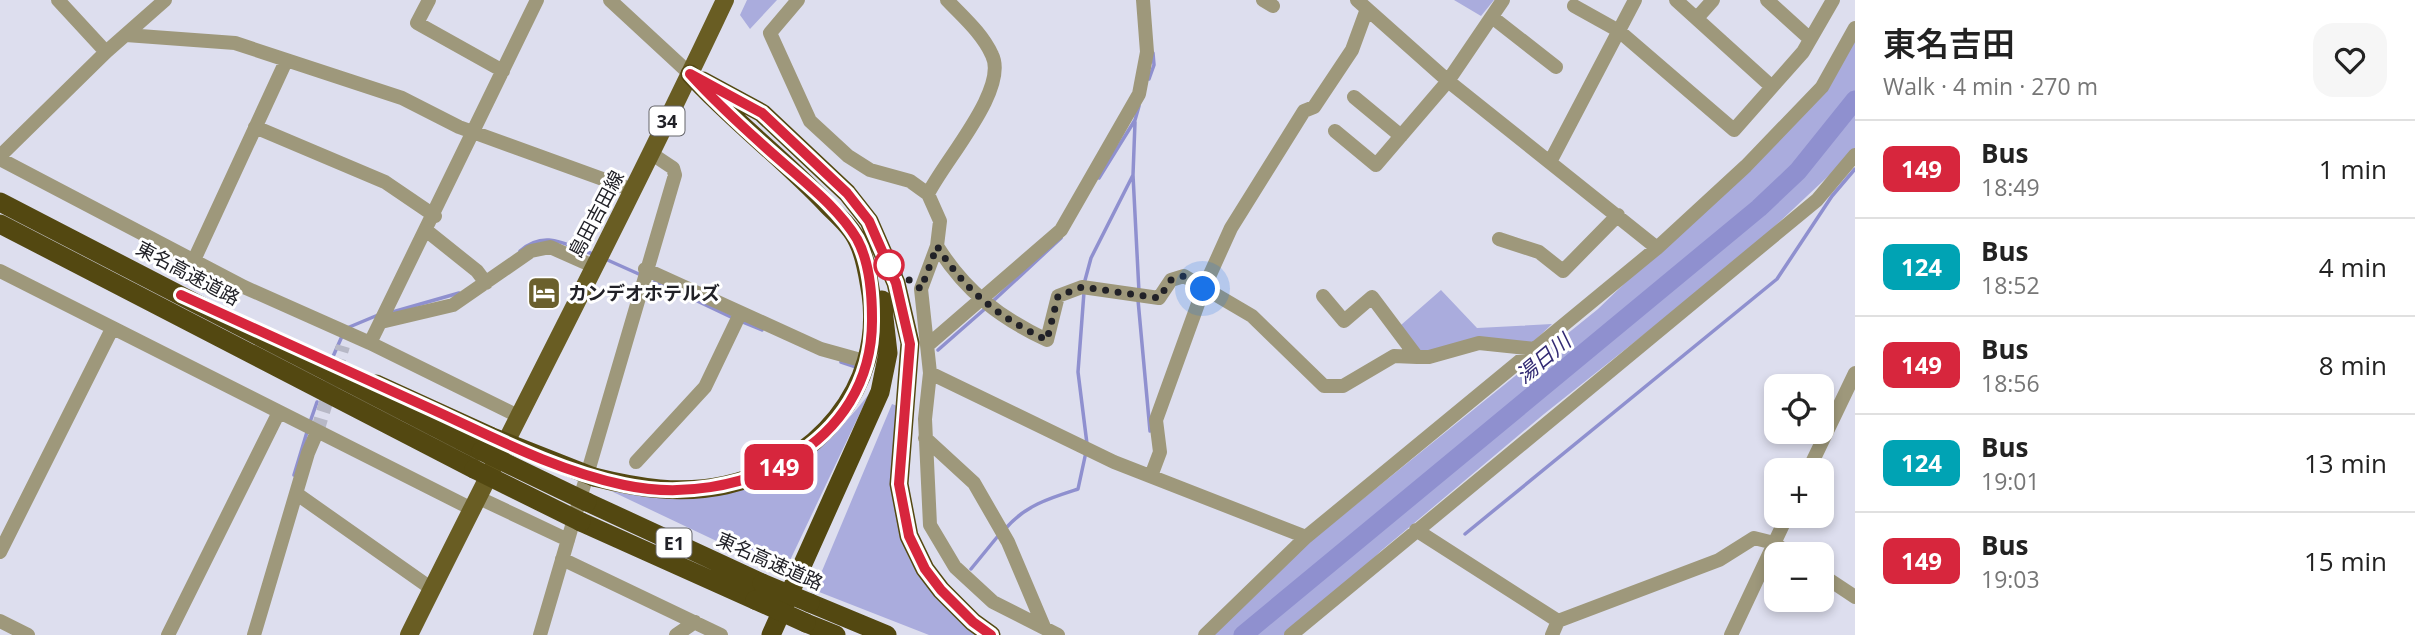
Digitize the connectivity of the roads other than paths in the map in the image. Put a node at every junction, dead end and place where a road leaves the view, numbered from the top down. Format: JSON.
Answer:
{"nodes":[{"id":1,"x":58,"y":0,"type":"edge"},
{"id":2,"x":165,"y":0,"type":"edge"},
{"id":3,"x":429,"y":0,"type":"edge"},
{"id":4,"x":537,"y":0,"type":"edge"},
{"id":5,"x":610,"y":0,"type":"edge"},
{"id":6,"x":724,"y":0,"type":"edge"},
{"id":7,"x":798,"y":0,"type":"edge"},
{"id":8,"x":947,"y":0,"type":"edge"},
{"id":9,"x":1143,"y":0,"type":"edge"},
{"id":10,"x":1503,"y":0,"type":"edge"},
{"id":11,"x":1634,"y":0,"type":"edge"},
{"id":12,"x":1676,"y":0,"type":"edge"},
{"id":13,"x":1713,"y":0,"type":"edge"},
{"id":14,"x":1767,"y":0,"type":"edge"},
{"id":15,"x":1833,"y":0,"type":"edge"},
{"id":16,"x":1362,"y":4,"type":"edge"},
{"id":17,"x":1574,"y":6,"type":"dead end"},
{"id":18,"x":1492,"y":17,"type":"junction"},
{"id":19,"x":1697,"y":18,"type":"junction"},
{"id":20,"x":1855,"y":28,"type":"edge"},
{"id":21,"x":1619,"y":31,"type":"junction"},
{"id":22,"x":126,"y":36,"type":"junction"},
{"id":23,"x":1810,"y":40,"type":"junction"},
{"id":24,"x":106,"y":52,"type":"junction"},
{"id":25,"x":286,"y":61,"type":"junction"},
{"id":26,"x":1556,"y":67,"type":"dead end"},
{"id":27,"x":503,"y":71,"type":"junction"},
{"id":28,"x":690,"y":74,"type":"junction"},
{"id":29,"x":1448,"y":81,"type":"junction"},
{"id":30,"x":1772,"y":87,"type":"junction"},
{"id":31,"x":1354,"y":97,"type":"dead end"},
{"id":32,"x":255,"y":127,"type":"junction"},
{"id":33,"x":474,"y":130,"type":"junction"},
{"id":34,"x":1335,"y":131,"type":"dead end"},
{"id":35,"x":1401,"y":136,"type":"junction"},
{"id":36,"x":652,"y":154,"type":"junction"},
{"id":37,"x":1855,"y":155,"type":"edge"},
{"id":38,"x":0,"y":158,"type":"edge"},
{"id":39,"x":1550,"y":162,"type":"junction"},
{"id":40,"x":633,"y":190,"type":"junction"},
{"id":41,"x":928,"y":194,"type":"junction"},
{"id":42,"x":0,"y":202,"type":"edge"},
{"id":43,"x":1618,"y":215,"type":"junction"},
{"id":44,"x":435,"y":216,"type":"junction"},
{"id":45,"x":0,"y":224,"type":"edge"},
{"id":46,"x":427,"y":231,"type":"junction"},
{"id":47,"x":1499,"y":239,"type":"dead end"},
{"id":48,"x":858,"y":242,"type":"junction"},
{"id":49,"x":937,"y":246,"type":"junction"},
{"id":50,"x":1657,"y":248,"type":"junction"},
{"id":51,"x":194,"y":260,"type":"junction"},
{"id":52,"x":594,"y":264,"type":"junction"},
{"id":53,"x":0,"y":271,"type":"edge"},
{"id":54,"x":644,"y":274,"type":"junction"},
{"id":55,"x":483,"y":279,"type":"junction"},
{"id":56,"x":1203,"y":289,"type":"junction"},
{"id":57,"x":1323,"y":296,"type":"dead end"},
{"id":58,"x":900,"y":301,"type":"junction"},
{"id":59,"x":986,"y":304,"type":"junction"},
{"id":60,"x":738,"y":318,"type":"junction"},
{"id":61,"x":381,"y":321,"type":"junction"},
{"id":62,"x":112,"y":329,"type":"junction"},
{"id":63,"x":370,"y":343,"type":"junction"},
{"id":64,"x":928,"y":345,"type":"junction"},
{"id":65,"x":1535,"y":349,"type":"junction"},
{"id":66,"x":1417,"y":357,"type":"junction"},
{"id":67,"x":857,"y":359,"type":"dead end"},
{"id":68,"x":930,"y":373,"type":"junction"},
{"id":69,"x":1855,"y":373,"type":"edge"},
{"id":70,"x":279,"y":412,"type":"junction"},
{"id":71,"x":518,"y":415,"type":"junction"},
{"id":72,"x":311,"y":429,"type":"junction"},
{"id":73,"x":925,"y":438,"type":"junction"},
{"id":74,"x":485,"y":443,"type":"junction"},
{"id":75,"x":1814,"y":458,"type":"edge"},
{"id":76,"x":636,"y":462,"type":"dead end"},
{"id":77,"x":1151,"y":476,"type":"junction"},
{"id":78,"x":297,"y":495,"type":"junction"},
{"id":79,"x":474,"y":503,"type":"junction"},
{"id":80,"x":1416,"y":530,"type":"junction"},
{"id":81,"x":1306,"y":537,"type":"junction"},
{"id":82,"x":568,"y":540,"type":"junction"},
{"id":83,"x":1770,"y":542,"type":"edge"},
{"id":84,"x":0,"y":552,"type":"edge"},
{"id":85,"x":562,"y":559,"type":"junction"},
{"id":86,"x":1764,"y":564,"type":"edge"},
{"id":87,"x":1834,"y":583,"type":"edge"},
{"id":88,"x":432,"y":589,"type":"junction"},
{"id":89,"x":756,"y":597,"type":"junction"},
{"id":90,"x":1855,"y":597,"type":"edge"},
{"id":91,"x":0,"y":621,"type":"edge"},
{"id":92,"x":695,"y":622,"type":"junction"},
{"id":93,"x":1044,"y":627,"type":"junction"},
{"id":94,"x":1555,"y":628,"type":"edge"},
{"id":95,"x":800,"y":631,"type":"edge"},
{"id":96,"x":28,"y":635,"type":"edge"},
{"id":97,"x":168,"y":635,"type":"edge"},
{"id":98,"x":254,"y":635,"type":"edge"},
{"id":99,"x":409,"y":635,"type":"edge"},
{"id":100,"x":540,"y":635,"type":"edge"},
{"id":101,"x":676,"y":635,"type":"edge"},
{"id":102,"x":721,"y":635,"type":"edge"},
{"id":103,"x":771,"y":635,"type":"edge"},
{"id":104,"x":835,"y":635,"type":"edge"},
{"id":105,"x":887,"y":635,"type":"edge"},
{"id":106,"x":991,"y":635,"type":"edge"},
{"id":107,"x":1058,"y":635,"type":"edge"},
{"id":108,"x":1205,"y":635,"type":"edge"},
{"id":109,"x":1291,"y":635,"type":"edge"},
{"id":110,"x":1731,"y":635,"type":"edge"}],
"edges":[{"from":1,"to":24,"type":"street"},
{"from":2,"to":22,"type":"street"},
{"from":3,"to":27,"type":"street"},
{"from":4,"to":27,"type":"street"},
{"from":5,"to":28,"type":"street"},
{"from":6,"to":28,"type":"main road","name":"島田吉田線","number":"34"},
{"from":7,"to":41,"type":"street"},
{"from":8,"to":41,"type":"street"},
{"from":9,"to":59,"type":"street"},
{"from":10,"to":18,"type":"street"},
{"from":11,"to":21,"type":"street"},
{"from":12,"to":19,"type":"street"},
{"from":13,"to":19,"type":"street"},
{"from":14,"to":23,"type":"street"},
{"from":15,"to":23,"type":"street"},
{"from":16,"to":29,"type":"street"},
{"from":16,"to":56,"type":"street"},
{"from":17,"to":21,"type":"street"},
{"from":18,"to":26,"type":"street"},
{"from":18,"to":29,"type":"street"},
{"from":19,"to":30,"type":"street"},
{"from":20,"to":50,"type":"street"},
{"from":21,"to":30,"type":"street"},
{"from":21,"to":39,"type":"street"},
{"from":22,"to":24,"type":"street"},
{"from":22,"to":25,"type":"street"},
{"from":23,"to":30,"type":"street"},
{"from":24,"to":38,"type":"street"},
{"from":25,"to":32,"type":"street"},
{"from":25,"to":33,"type":"street"},
{"from":27,"to":33,"type":"street"},
{"from":28,"to":36,"type":"main road","name":"島田吉田線","number":"34"},
{"from":28,"to":48,"type":"highway"},
{"from":28,"to":58,"type":"highway"},
{"from":29,"to":35,"type":"street"},
{"from":29,"to":39,"type":"street"},
{"from":31,"to":35,"type":"street"},
{"from":32,"to":44,"type":"street"},
{"from":32,"to":51,"type":"street"},
{"from":33,"to":40,"type":"street"},
{"from":33,"to":44,"type":"street"},
{"from":34,"to":35,"type":"street"},
{"from":36,"to":40,"type":"main road","name":"島田吉田線","number":"34"},
{"from":36,"to":54,"type":"street"},
{"from":37,"to":80,"type":"street"},
{"from":38,"to":51,"type":"street"},
{"from":39,"to":43,"type":"street"},
{"from":40,"to":52,"type":"main road","name":"島田吉田線","number":"34"},
{"from":41,"to":49,"type":"street"},
{"from":42,"to":74,"type":"highway","name":"東名高速道路","number":"E1"},
{"from":43,"to":47,"type":"street"},
{"from":43,"to":50,"type":"street"},
{"from":44,"to":46,"type":"street"},
{"from":45,"to":89,"type":"highway","name":"東名高速道路","number":"E1","bridge":true},
{"from":46,"to":55,"type":"street"},
{"from":46,"to":61,"type":"street"},
{"from":48,"to":74,"type":"highway","bridge":true},
{"from":48,"to":103,"type":"highway"},
{"from":49,"to":59,"type":"street"},
{"from":49,"to":64,"type":"street"},
{"from":50,"to":65,"type":"street"},
{"from":51,"to":63,"type":"street"},
{"from":52,"to":55,"type":"street"},
{"from":52,"to":71,"type":"main road","name":"島田吉田線","number":"34"},
{"from":53,"to":62,"type":"street"},
{"from":54,"to":60,"type":"street"},
{"from":54,"to":82,"type":"street"},
{"from":55,"to":61,"type":"street"},
{"from":56,"to":59,"type":"street"},
{"from":56,"to":66,"type":"street"},
{"from":56,"to":77,"type":"street"},
{"from":57,"to":66,"type":"street"},
{"from":58,"to":95,"type":"highway"},
{"from":58,"to":106,"type":"highway"},
{"from":59,"to":64,"type":"street"},
{"from":60,"to":67,"type":"street"},
{"from":60,"to":76,"type":"street"},
{"from":61,"to":63,"type":"street"},
{"from":62,"to":70,"type":"street"},
{"from":62,"to":84,"type":"street"},
{"from":63,"to":71,"type":"street"},
{"from":64,"to":68,"type":"street"},
{"from":65,"to":66,"type":"street"},
{"from":65,"to":81,"type":"street"},
{"from":68,"to":73,"type":"street"},
{"from":68,"to":77,"type":"street"},
{"from":69,"to":75,"type":"street"},
{"from":70,"to":72,"type":"street"},
{"from":70,"to":97,"type":"street"},
{"from":71,"to":79,"type":"main road","name":"島田吉田線","number":"34"},
{"from":72,"to":78,"type":"street"},
{"from":72,"to":79,"type":"street"},
{"from":73,"to":93,"type":"street"},
{"from":73,"to":93,"type":"street"},
{"from":74,"to":89,"type":"highway","name":"東名高速道路","number":"E1","bridge":true},
{"from":77,"to":81,"type":"street"},
{"from":78,"to":88,"type":"street"},
{"from":78,"to":98,"type":"street"},
{"from":79,"to":82,"type":"street"},
{"from":79,"to":88,"type":"main road","name":"島田吉田線","number":"34"},
{"from":80,"to":94,"type":"street"},
{"from":80,"to":109,"type":"street"},
{"from":81,"to":108,"type":"street"},
{"from":82,"to":85,"type":"street"},
{"from":83,"to":94,"type":"street"},
{"from":85,"to":92,"type":"street"},
{"from":85,"to":100,"type":"street"},
{"from":86,"to":110,"type":"street"},
{"from":87,"to":90,"type":"street"},
{"from":88,"to":99,"type":"main road","name":"島田吉田線","number":"34"},
{"from":89,"to":95,"type":"highway","name":"東名高速道路","number":"E1","bridge":true},
{"from":89,"to":105,"type":"highway","name":"東名高速道路","number":"E1","bridge":true},
{"from":91,"to":96,"type":"street"},
{"from":92,"to":101,"type":"street"},
{"from":92,"to":102,"type":"street"},
{"from":93,"to":107,"type":"street"},
{"from":95,"to":104,"type":"highway","name":"東名高速道路","number":"E1"}]}
